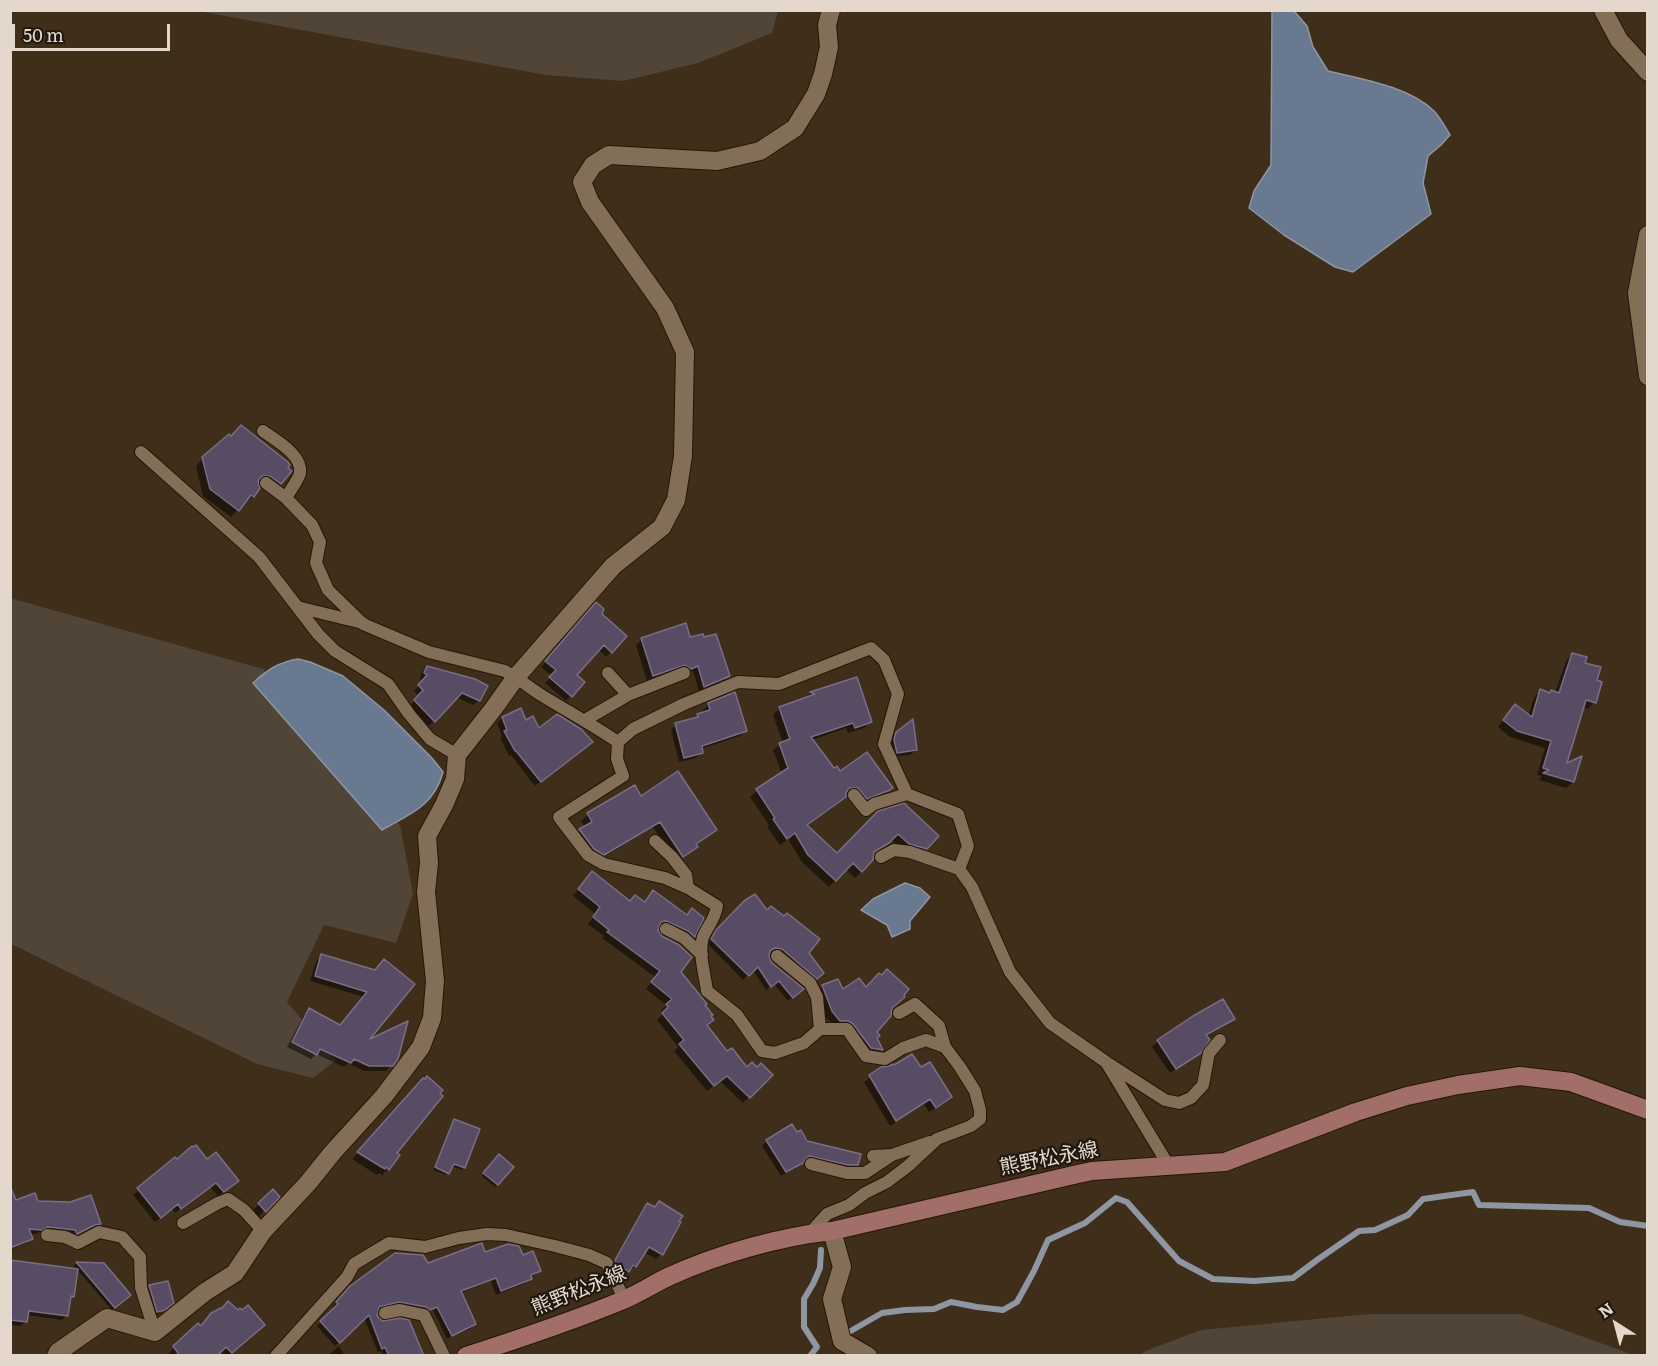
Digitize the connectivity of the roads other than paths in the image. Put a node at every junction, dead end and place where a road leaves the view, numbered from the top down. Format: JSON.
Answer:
{"nodes":[{"id":1,"x":831,"y":10,"type":"edge"},
{"id":2,"x":1603,"y":10,"type":"edge"},
{"id":3,"x":1647,"y":72,"type":"edge"},
{"id":4,"x":1647,"y":235,"type":"edge"},
{"id":5,"x":1647,"y":376,"type":"edge"},
{"id":6,"x":263,"y":431,"type":"dead end"},
{"id":7,"x":141,"y":452,"type":"dead end"},
{"id":8,"x":266,"y":483,"type":"dead end"},
{"id":9,"x":286,"y":498,"type":"junction"},
{"id":10,"x":297,"y":607,"type":"junction"},
{"id":11,"x":363,"y":624,"type":"junction"},
{"id":12,"x":608,"y":673,"type":"dead end"},
{"id":13,"x":684,"y":673,"type":"dead end"},
{"id":14,"x":516,"y":677,"type":"junction"},
{"id":15,"x":628,"y":695,"type":"junction"},
{"id":16,"x":585,"y":720,"type":"junction"},
{"id":17,"x":618,"y":742,"type":"junction"},
{"id":18,"x":457,"y":755,"type":"junction"},
{"id":19,"x":908,"y":794,"type":"junction"},
{"id":20,"x":854,"y":795,"type":"dead end"},
{"id":21,"x":655,"y":841,"type":"dead end"},
{"id":22,"x":881,"y":857,"type":"dead end"},
{"id":23,"x":959,"y":869,"type":"junction"},
{"id":24,"x":688,"y":888,"type":"junction"},
{"id":25,"x":666,"y":929,"type":"dead end"},
{"id":26,"x":702,"y":955,"type":"junction"},
{"id":27,"x":777,"y":956,"type":"dead end"},
{"id":28,"x":899,"y":1012,"type":"dead end"},
{"id":29,"x":820,"y":1029,"type":"junction"},
{"id":30,"x":1220,"y":1040,"type":"dead end"},
{"id":31,"x":945,"y":1047,"type":"junction"},
{"id":32,"x":1106,"y":1062,"type":"junction"},
{"id":33,"x":1647,"y":1110,"type":"edge"},
{"id":34,"x":937,"y":1139,"type":"junction"},
{"id":35,"x":892,"y":1155,"type":"junction"},
{"id":36,"x":873,"y":1156,"type":"dead end"},
{"id":37,"x":811,"y":1164,"type":"dead end"},
{"id":38,"x":1169,"y":1166,"type":"junction"},
{"id":39,"x":183,"y":1223,"type":"dead end"},
{"id":40,"x":263,"y":1231,"type":"junction"},
{"id":41,"x":832,"y":1231,"type":"junction"},
{"id":42,"x":810,"y":1233,"type":"junction"},
{"id":43,"x":47,"y":1235,"type":"dead end"},
{"id":44,"x":624,"y":1299,"type":"junction"},
{"id":45,"x":386,"y":1313,"type":"dead end"},
{"id":46,"x":155,"y":1332,"type":"junction"},
{"id":47,"x":276,"y":1355,"type":"edge"},
{"id":48,"x":56,"y":1356,"type":"edge"},
{"id":49,"x":444,"y":1356,"type":"edge"},
{"id":50,"x":466,"y":1356,"type":"edge"},
{"id":51,"x":868,"y":1356,"type":"edge"}],
"edges":[{"from":1,"to":14,"type":"street"},
{"from":2,"to":3,"type":"street"},
{"from":4,"to":5,"type":"street"},
{"from":6,"to":9,"type":"lane"},
{"from":7,"to":10,"type":"lane"},
{"from":8,"to":9,"type":"lane"},
{"from":9,"to":11,"type":"lane"},
{"from":10,"to":11,"type":"lane"},
{"from":10,"to":18,"type":"lane"},
{"from":11,"to":14,"type":"lane"},
{"from":12,"to":15,"type":"lane"},
{"from":13,"to":15,"type":"lane"},
{"from":14,"to":16,"type":"lane"},
{"from":14,"to":18,"type":"street"},
{"from":15,"to":16,"type":"lane"},
{"from":16,"to":17,"type":"lane"},
{"from":17,"to":19,"type":"lane"},
{"from":17,"to":24,"type":"lane"},
{"from":18,"to":40,"type":"street"},
{"from":19,"to":20,"type":"lane"},
{"from":19,"to":23,"type":"lane"},
{"from":21,"to":24,"type":"lane"},
{"from":22,"to":23,"type":"lane"},
{"from":23,"to":32,"type":"lane"},
{"from":24,"to":26,"type":"lane"},
{"from":25,"to":26,"type":"lane"},
{"from":26,"to":29,"type":"lane"},
{"from":27,"to":29,"type":"lane"},
{"from":28,"to":31,"type":"lane"},
{"from":29,"to":31,"type":"lane"},
{"from":30,"to":32,"type":"lane"},
{"from":31,"to":34,"type":"lane"},
{"from":32,"to":38,"type":"lane"},
{"from":33,"to":38,"type":"main road","name":"熊野松永線"},
{"from":34,"to":35,"type":"lane"},
{"from":34,"to":42,"type":"lane"},
{"from":35,"to":36,"type":"lane"},
{"from":35,"to":37,"type":"lane"},
{"from":38,"to":41,"type":"main road","name":"熊野松永線"},
{"from":39,"to":40,"type":"lane"},
{"from":40,"to":46,"type":"street"},
{"from":41,"to":42,"type":"main road","name":"熊野松永線"},
{"from":41,"to":51,"type":"street"},
{"from":42,"to":44,"type":"main road","name":"熊野松永線"},
{"from":43,"to":46,"type":"lane"},
{"from":44,"to":47,"type":"lane"},
{"from":44,"to":50,"type":"main road","name":"熊野松永線"},
{"from":45,"to":49,"type":"lane"},
{"from":46,"to":48,"type":"street"}]}
